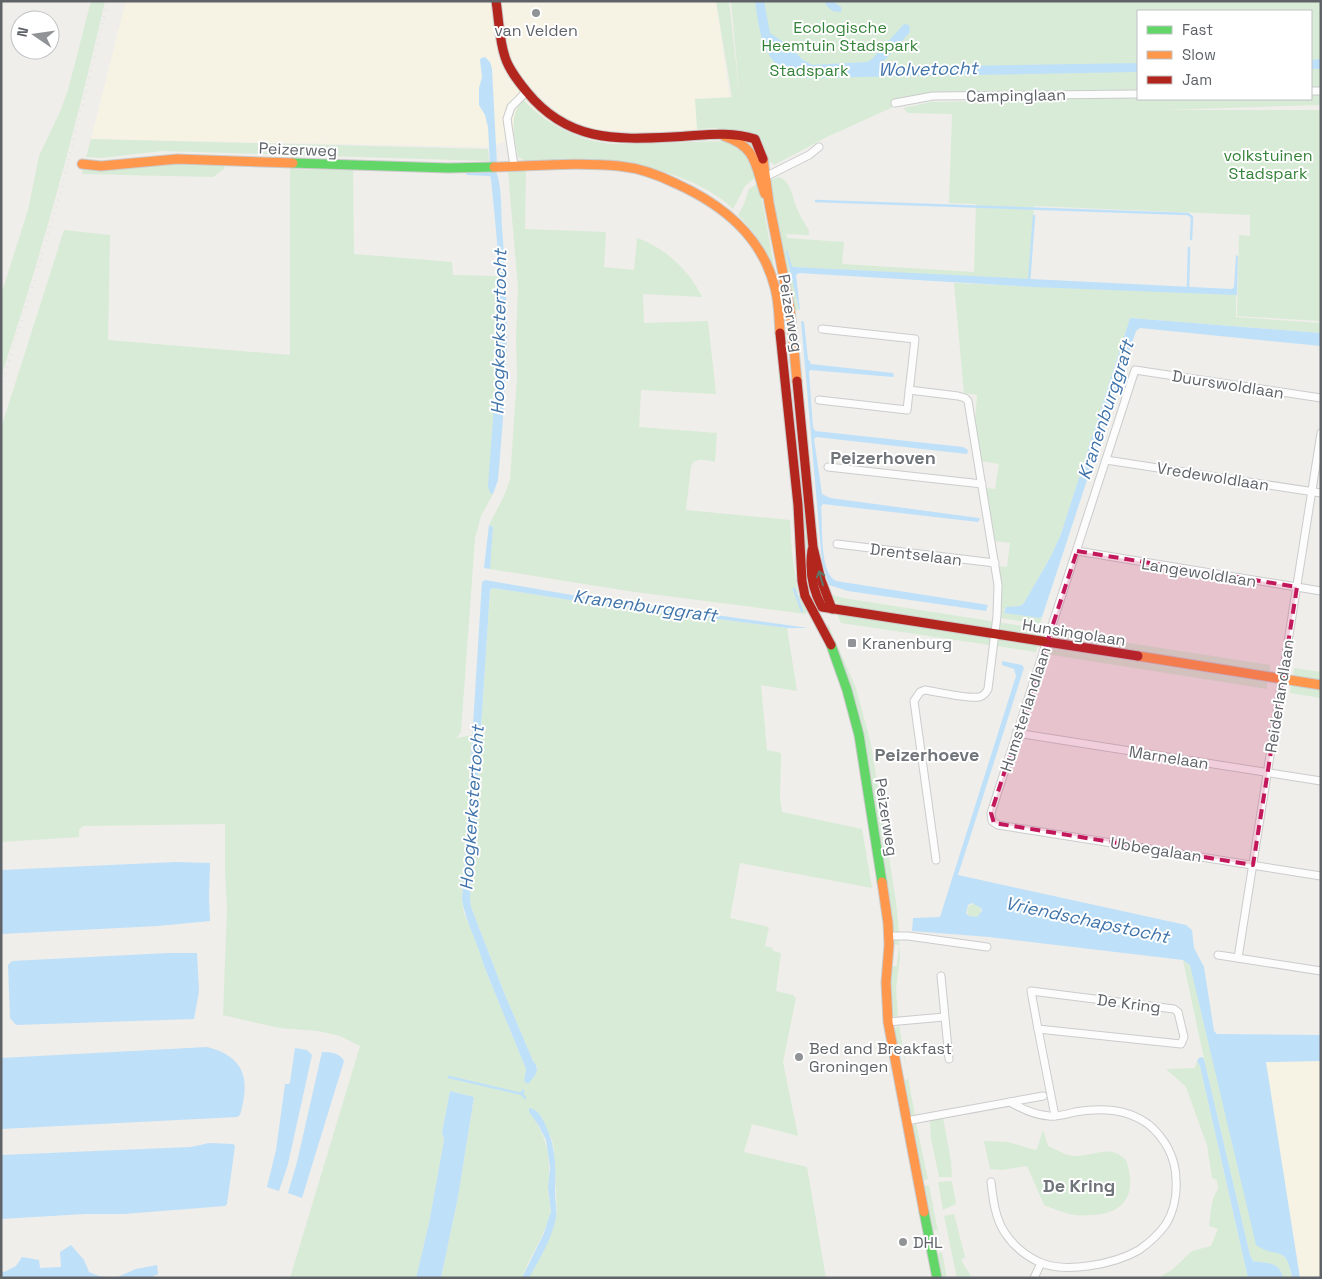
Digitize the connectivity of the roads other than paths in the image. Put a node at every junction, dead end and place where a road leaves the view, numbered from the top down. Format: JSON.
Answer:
{"nodes":[{"id":1,"x":496,"y":1,"type":"edge"},
{"id":2,"x":526,"y":92,"type":"junction"},
{"id":3,"x":1137,"y":94,"type":"edge"},
{"id":4,"x":895,"y":104,"type":"dead end"},
{"id":5,"x":819,"y":147,"type":"dead end"},
{"id":6,"x":82,"y":164,"type":"dead end"},
{"id":7,"x":514,"y":166,"type":"junction"},
{"id":8,"x":763,"y":178,"type":"junction"},
{"id":9,"x":822,"y":328,"type":"dead end"},
{"id":10,"x":1135,"y":370,"type":"joint"},
{"id":11,"x":909,"y":390,"type":"junction"},
{"id":12,"x":1321,"y":398,"type":"edge"},
{"id":13,"x":819,"y":400,"type":"dead end"},
{"id":14,"x":1321,"y":433,"type":"edge"},
{"id":15,"x":1106,"y":460,"type":"junction"},
{"id":16,"x":828,"y":467,"type":"dead end"},
{"id":17,"x":982,"y":484,"type":"junction"},
{"id":18,"x":1312,"y":491,"type":"junction"},
{"id":19,"x":1321,"y":493,"type":"edge"},
{"id":20,"x":810,"y":504,"type":"junction"},
{"id":21,"x":798,"y":505,"type":"junction"},
{"id":22,"x":837,"y":544,"type":"dead end"},
{"id":23,"x":813,"y":547,"type":"junction"},
{"id":24,"x":1077,"y":552,"type":"junction"},
{"id":25,"x":994,"y":563,"type":"junction"},
{"id":26,"x":1296,"y":587,"type":"junction"},
{"id":27,"x":1321,"y":591,"type":"edge"},
{"id":28,"x":822,"y":607,"type":"joint"},
{"id":29,"x":832,"y":609,"type":"junction"},
{"id":30,"x":994,"y":635,"type":"junction"},
{"id":31,"x":1046,"y":643,"type":"junction"},
{"id":32,"x":1282,"y":679,"type":"junction"},
{"id":33,"x":1321,"y":685,"type":"edge"},
{"id":34,"x":1016,"y":733,"type":"junction"},
{"id":35,"x":1268,"y":772,"type":"junction"},
{"id":36,"x":1321,"y":781,"type":"edge"},
{"id":37,"x":992,"y":821,"type":"joint"},
{"id":38,"x":936,"y":860,"type":"dead end"},
{"id":39,"x":1253,"y":864,"type":"junction"},
{"id":40,"x":1321,"y":876,"type":"edge"},
{"id":41,"x":889,"y":936,"type":"junction"},
{"id":42,"x":987,"y":947,"type":"dead end"},
{"id":43,"x":1218,"y":955,"type":"dead end"},
{"id":44,"x":1238,"y":958,"type":"junction"},
{"id":45,"x":1321,"y":971,"type":"edge"},
{"id":46,"x":940,"y":976,"type":"dead end"},
{"id":47,"x":944,"y":1017,"type":"junction"},
{"id":48,"x":888,"y":1022,"type":"junction"},
{"id":49,"x":1038,"y":1028,"type":"junction"},
{"id":50,"x":949,"y":1059,"type":"dead end"},
{"id":51,"x":1043,"y":1096,"type":"dead end"},
{"id":52,"x":1010,"y":1102,"type":"junction"},
{"id":53,"x":1055,"y":1116,"type":"junction"},
{"id":54,"x":906,"y":1121,"type":"junction"},
{"id":55,"x":991,"y":1182,"type":"dead end"},
{"id":56,"x":1041,"y":1263,"type":"junction"},
{"id":57,"x":937,"y":1278,"type":"edge"},
{"id":58,"x":1034,"y":1278,"type":"edge"}],
"edges":[{"from":1,"to":2,"type":"street","name":"Peizerweg"},
{"from":2,"to":7,"type":"street"},
{"from":2,"to":8,"type":"street","name":"Peizerweg"},
{"from":3,"to":4,"type":"street","name":"Campinglaan"},
{"from":5,"to":8,"type":"street"},
{"from":6,"to":7,"type":"street","name":"Peizerweg"},
{"from":7,"to":21,"type":"street","name":"Peizerweg"},
{"from":8,"to":20,"type":"street","name":"Peizerweg"},
{"from":9,"to":11,"type":"street"},
{"from":10,"to":12,"type":"street","name":"Duurswoldlaan"},
{"from":10,"to":15,"type":"street","name":"Humsterlandlaan"},
{"from":11,"to":13,"type":"street"},
{"from":11,"to":17,"type":"street"},
{"from":14,"to":18,"type":"street","name":"Reiderlandlaan"},
{"from":15,"to":18,"type":"street","name":"Vredewoldlaan"},
{"from":15,"to":24,"type":"street","name":"Humsterlandlaan"},
{"from":16,"to":17,"type":"street"},
{"from":17,"to":25,"type":"street"},
{"from":18,"to":19,"type":"street","name":"Vredewoldlaan"},
{"from":18,"to":26,"type":"street","name":"Reiderlandlaan"},
{"from":20,"to":21,"type":"street"},
{"from":20,"to":23,"type":"street","name":"Peizerweg"},
{"from":21,"to":41,"type":"street","name":"Peizerweg"},
{"from":22,"to":25,"type":"street","name":"Drentselaan"},
{"from":23,"to":28,"type":"street","name":"Peizerweg"},
{"from":29,"to":23,"type":"street","name":"Peizerweg","one_way":true},
{"from":24,"to":26,"type":"street","name":"Langewoldlaan"},
{"from":24,"to":31,"type":"street","name":"Humsterlandlaan"},
{"from":25,"to":30,"type":"street"},
{"from":26,"to":27,"type":"street","name":"Langewoldlaan"},
{"from":26,"to":32,"type":"street","name":"Reiderlandlaan"},
{"from":28,"to":29,"type":"street","name":"Hunsingolaan"},
{"from":29,"to":30,"type":"street","name":"Hunsingolaan"},
{"from":30,"to":31,"type":"street","name":"Hunsingolaan"},
{"from":30,"to":38,"type":"street"},
{"from":31,"to":32,"type":"street","name":"Hunsingolaan"},
{"from":31,"to":34,"type":"street","name":"Humsterlandlaan"},
{"from":32,"to":33,"type":"street","name":"Hunsingolaan"},
{"from":32,"to":35,"type":"street","name":"Reiderlandlaan"},
{"from":34,"to":35,"type":"street","name":"Marnelaan"},
{"from":34,"to":37,"type":"street","name":"Humsterlandlaan"},
{"from":35,"to":36,"type":"street","name":"Marnelaan"},
{"from":35,"to":39,"type":"street","name":"Reiderlandlaan"},
{"from":37,"to":39,"type":"street","name":"Ubbegalaan"},
{"from":39,"to":40,"type":"street","name":"Ubbegalaan"},
{"from":39,"to":44,"type":"street","name":"Reiderlandlaan"},
{"from":41,"to":42,"type":"street"},
{"from":41,"to":48,"type":"street","name":"Peizerweg"},
{"from":43,"to":44,"type":"street"},
{"from":44,"to":45,"type":"street"},
{"from":46,"to":47,"type":"street"},
{"from":47,"to":48,"type":"street"},
{"from":47,"to":50,"type":"street"},
{"from":48,"to":54,"type":"street","name":"Peizerweg"},
{"from":49,"to":49,"type":"street","name":"De Kring"},
{"from":49,"to":53,"type":"street","name":"De Kring"},
{"from":51,"to":52,"type":"street"},
{"from":52,"to":53,"type":"street"},
{"from":52,"to":54,"type":"street"},
{"from":53,"to":56,"type":"street"},
{"from":54,"to":57,"type":"street","name":"Peizerweg"},
{"from":55,"to":56,"type":"street"},
{"from":56,"to":58,"type":"street"}]}
